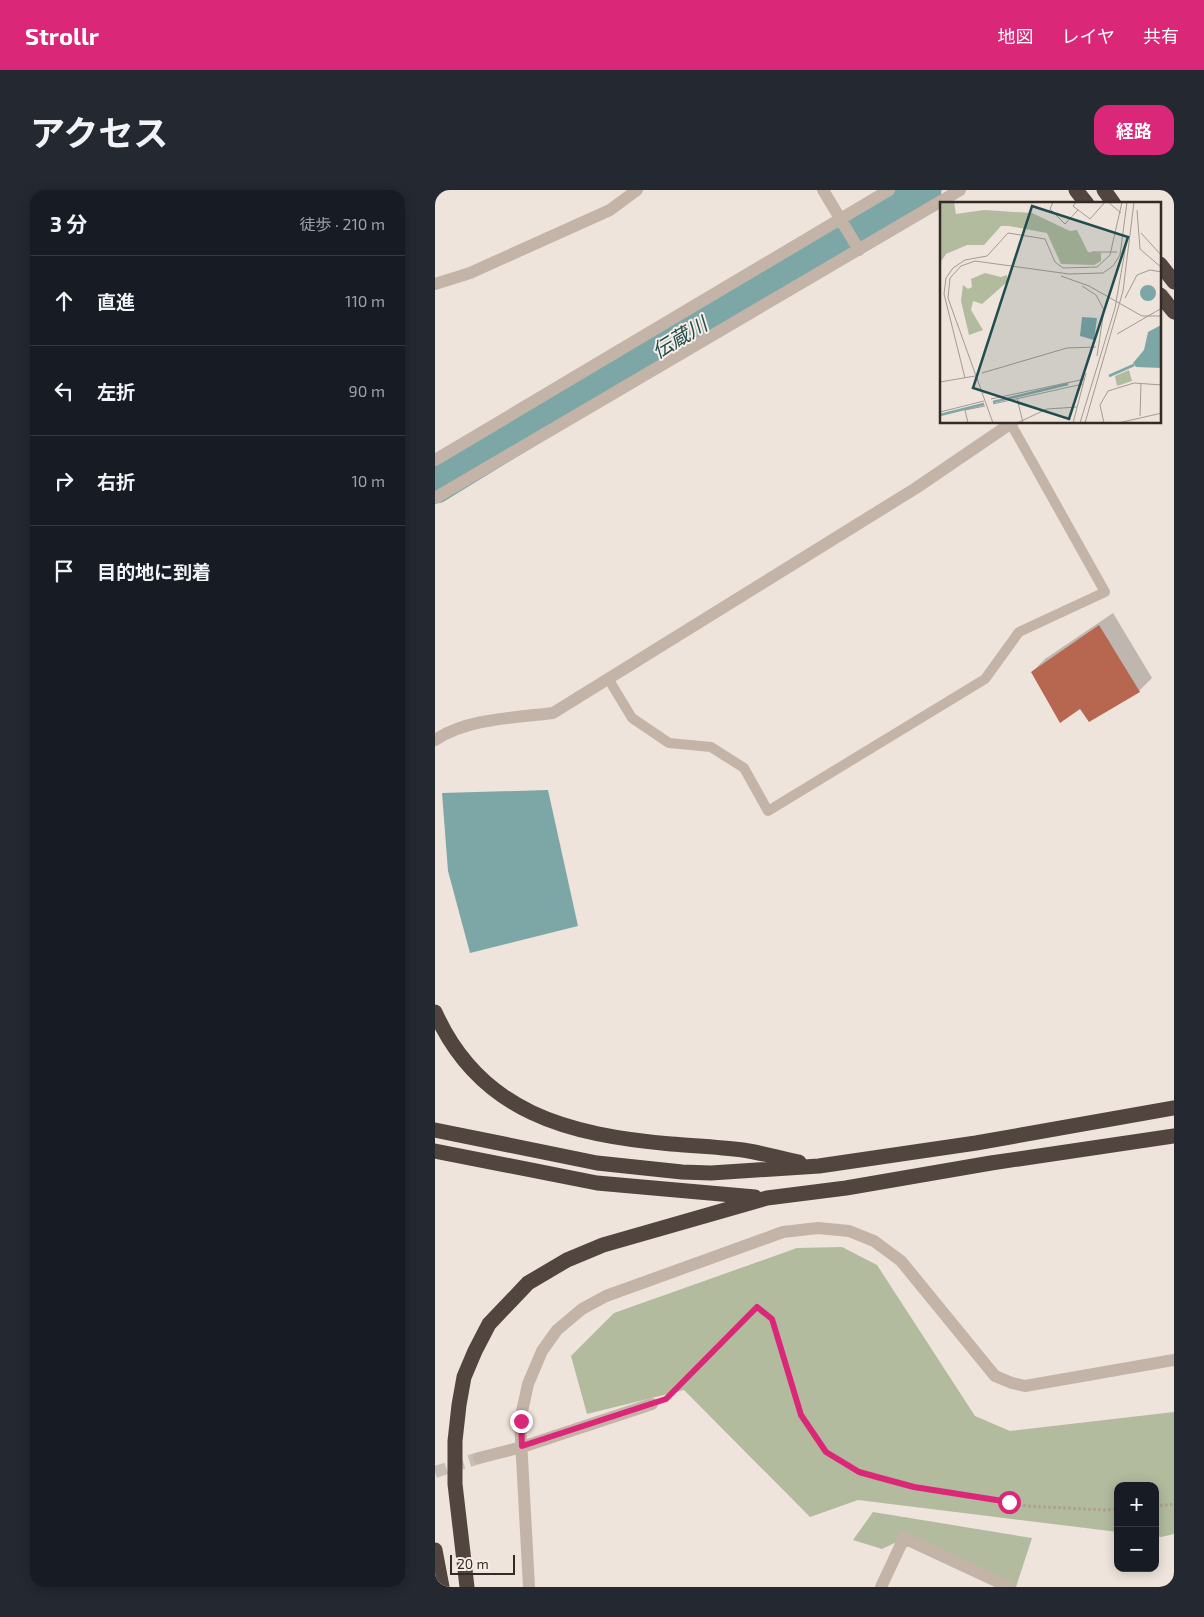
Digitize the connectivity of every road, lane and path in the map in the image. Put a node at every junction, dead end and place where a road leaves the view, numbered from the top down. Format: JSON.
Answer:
{"nodes":[{"id":1,"x":637,"y":190,"type":"edge"},
{"id":2,"x":823,"y":190,"type":"edge"},
{"id":3,"x":889,"y":190,"type":"edge"},
{"id":4,"x":960,"y":190,"type":"edge"},
{"id":5,"x":1076,"y":190,"type":"edge"},
{"id":6,"x":1104,"y":190,"type":"edge"},
{"id":7,"x":1085,"y":202,"type":"edge"},
{"id":8,"x":1113,"y":202,"type":"edge"},
{"id":9,"x":841,"y":219,"type":"junction"},
{"id":10,"x":859,"y":250,"type":"junction"},
{"id":11,"x":1161,"y":265,"type":"edge"},
{"id":12,"x":1174,"y":282,"type":"edge"},
{"id":13,"x":435,"y":284,"type":"edge"},
{"id":14,"x":1161,"y":296,"type":"edge"},
{"id":15,"x":1174,"y":312,"type":"edge"},
{"id":16,"x":1011,"y":424,"type":"edge"},
{"id":17,"x":1013,"y":424,"type":"edge"},
{"id":18,"x":435,"y":460,"type":"edge"},
{"id":19,"x":435,"y":498,"type":"edge"},
{"id":20,"x":609,"y":680,"type":"junction"},
{"id":21,"x":435,"y":740,"type":"edge"},
{"id":22,"x":435,"y":1012,"type":"edge"},
{"id":23,"x":1174,"y":1108,"type":"edge"},
{"id":24,"x":435,"y":1130,"type":"edge"},
{"id":25,"x":1174,"y":1136,"type":"edge"},
{"id":26,"x":435,"y":1151,"type":"edge"},
{"id":27,"x":819,"y":1166,"type":"junction"},
{"id":28,"x":767,"y":1198,"type":"junction"},
{"id":29,"x":1174,"y":1360,"type":"edge"},
{"id":30,"x":651,"y":1404,"type":"joint"},
{"id":31,"x":522,"y":1446,"type":"junction"},
{"id":32,"x":479,"y":1458,"type":"tunnel mouth"},
{"id":33,"x":1174,"y":1504,"type":"edge"},
{"id":34,"x":1159,"y":1506,"type":"edge"},
{"id":35,"x":1114,"y":1509,"type":"edge"},
{"id":36,"x":435,"y":1550,"type":"edge"},
{"id":37,"x":442,"y":1587,"type":"edge"},
{"id":38,"x":467,"y":1587,"type":"edge"},
{"id":39,"x":529,"y":1587,"type":"edge"},
{"id":40,"x":881,"y":1587,"type":"edge"},
{"id":41,"x":1009,"y":1587,"type":"edge"}],
"edges":[{"from":1,"to":13,"type":"street"},
{"from":2,"to":9,"type":"street"},
{"from":3,"to":9,"type":"street"},
{"from":4,"to":10,"type":"street"},
{"from":5,"to":7,"type":"highway"},
{"from":6,"to":8,"type":"highway"},
{"from":9,"to":10,"type":"street"},
{"from":9,"to":18,"type":"street"},
{"from":10,"to":19,"type":"street"},
{"from":11,"to":12,"type":"highway"},
{"from":14,"to":15,"type":"highway"},
{"from":16,"to":20,"type":"street"},
{"from":17,"to":20,"type":"lane"},
{"from":20,"to":21,"type":"street"},
{"from":22,"to":27,"type":"highway"},
{"from":23,"to":27,"type":"highway"},
{"from":24,"to":27,"type":"highway"},
{"from":25,"to":28,"type":"highway"},
{"from":26,"to":28,"type":"highway"},
{"from":28,"to":38,"type":"highway"},
{"from":29,"to":31,"type":"street"},
{"from":30,"to":31,"type":"street"},
{"from":30,"to":35,"type":"path"},
{"from":31,"to":32,"type":"street"},
{"from":31,"to":39,"type":"street"},
{"from":33,"to":34,"type":"path"},
{"from":36,"to":37,"type":"highway"},
{"from":40,"to":41,"type":"street"}]}
